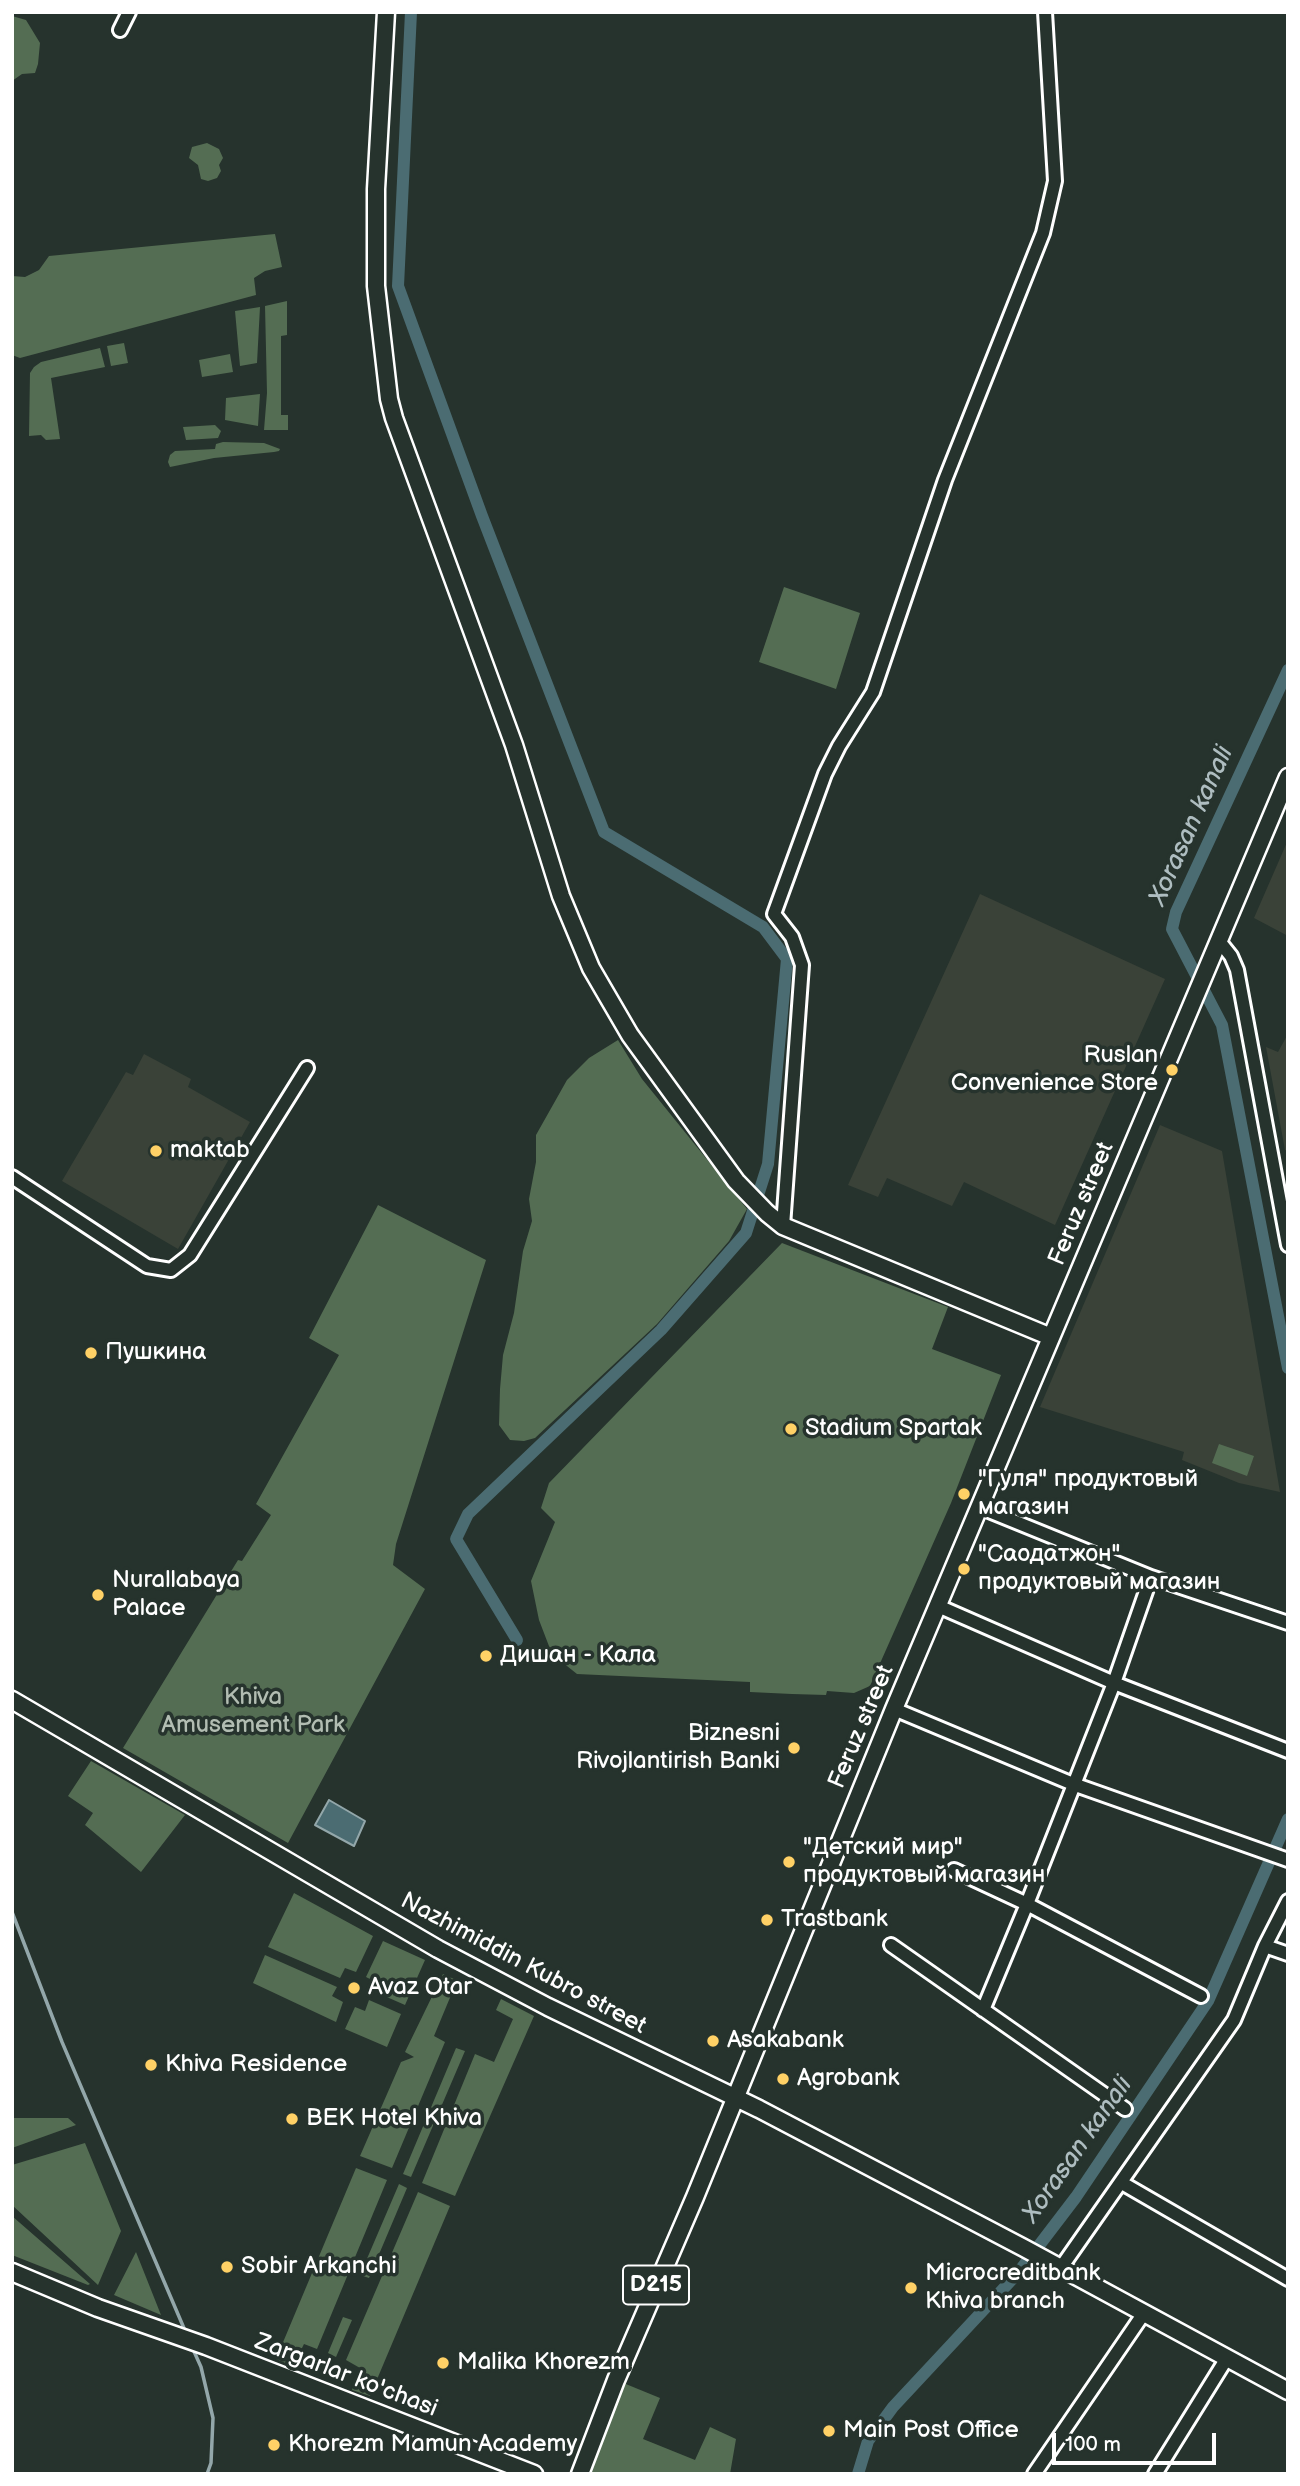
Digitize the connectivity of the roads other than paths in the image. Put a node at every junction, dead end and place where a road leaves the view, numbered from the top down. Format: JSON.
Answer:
{"nodes":[{"id":1,"x":129,"y":12,"type":"edge"},
{"id":2,"x":386,"y":12,"type":"edge"},
{"id":3,"x":1045,"y":12,"type":"edge"},
{"id":4,"x":120,"y":30,"type":"dead end"},
{"id":5,"x":1288,"y":777,"type":"edge"},
{"id":6,"x":1219,"y":941,"type":"junction"},
{"id":7,"x":307,"y":1068,"type":"dead end"},
{"id":8,"x":12,"y":1177,"type":"edge"},
{"id":9,"x":783,"y":1226,"type":"junction"},
{"id":10,"x":1288,"y":1245,"type":"edge"},
{"id":11,"x":1051,"y":1337,"type":"junction"},
{"id":12,"x":979,"y":1507,"type":"junction"},
{"id":13,"x":1151,"y":1577,"type":"junction"},
{"id":14,"x":938,"y":1606,"type":"junction"},
{"id":15,"x":1288,"y":1623,"type":"edge"},
{"id":16,"x":1114,"y":1683,"type":"junction"},
{"id":17,"x":12,"y":1700,"type":"edge"},
{"id":18,"x":894,"y":1709,"type":"junction"},
{"id":19,"x":1288,"y":1751,"type":"edge"},
{"id":20,"x":1073,"y":1784,"type":"junction"},
{"id":21,"x":1288,"y":1860,"type":"edge"},
{"id":22,"x":954,"y":1870,"type":"dead end"},
{"id":23,"x":1288,"y":1901,"type":"edge"},
{"id":24,"x":1027,"y":1905,"type":"junction"},
{"id":25,"x":891,"y":1945,"type":"dead end"},
{"id":26,"x":1265,"y":1946,"type":"junction"},
{"id":27,"x":1288,"y":1954,"type":"edge"},
{"id":28,"x":1201,"y":1996,"type":"dead end"},
{"id":29,"x":983,"y":2010,"type":"junction"},
{"id":30,"x":734,"y":2097,"type":"junction"},
{"id":31,"x":1125,"y":2109,"type":"dead end"},
{"id":32,"x":1122,"y":2183,"type":"junction"},
{"id":33,"x":1060,"y":2269,"type":"junction"},
{"id":34,"x":12,"y":2272,"type":"edge"},
{"id":35,"x":1288,"y":2279,"type":"edge"},
{"id":36,"x":1144,"y":2313,"type":"junction"},
{"id":37,"x":1227,"y":2358,"type":"junction"},
{"id":38,"x":1288,"y":2391,"type":"edge"},
{"id":39,"x":534,"y":2474,"type":"edge"},
{"id":40,"x":580,"y":2474,"type":"edge"},
{"id":41,"x":1034,"y":2474,"type":"edge"},
{"id":42,"x":1155,"y":2474,"type":"edge"}],
"edges":[{"from":1,"to":4,"type":"street"},
{"from":2,"to":9,"type":"main road"},
{"from":3,"to":9,"type":"street"},
{"from":5,"to":6,"type":"main road","name":"Feruz street"},
{"from":6,"to":10,"type":"street"},
{"from":6,"to":11,"type":"main road","name":"Feruz street"},
{"from":7,"to":8,"type":"street"},
{"from":9,"to":11,"type":"main road"},
{"from":11,"to":12,"type":"main road","name":"Feruz street"},
{"from":12,"to":13,"type":"street"},
{"from":12,"to":14,"type":"main road","name":"Feruz street"},
{"from":13,"to":15,"type":"street"},
{"from":13,"to":16,"type":"street"},
{"from":14,"to":16,"type":"street"},
{"from":14,"to":18,"type":"main road","name":"Feruz street"},
{"from":16,"to":19,"type":"street"},
{"from":16,"to":20,"type":"street"},
{"from":17,"to":30,"type":"main road","name":"Nazhimiddin Kubro street"},
{"from":18,"to":20,"type":"street"},
{"from":18,"to":30,"type":"main road","name":"Feruz street"},
{"from":20,"to":21,"type":"street"},
{"from":20,"to":24,"type":"street"},
{"from":22,"to":24,"type":"street"},
{"from":23,"to":26,"type":"street"},
{"from":24,"to":28,"type":"street"},
{"from":24,"to":29,"type":"street"},
{"from":25,"to":29,"type":"street"},
{"from":26,"to":27,"type":"street"},
{"from":26,"to":32,"type":"street"},
{"from":29,"to":31,"type":"street"},
{"from":30,"to":33,"type":"main road","name":"Nazhimiddin Kubro street"},
{"from":30,"to":40,"type":"main road","name":"Feruz street","number":"D215"},
{"from":32,"to":33,"type":"street"},
{"from":32,"to":35,"type":"street"},
{"from":33,"to":36,"type":"main road"},
{"from":34,"to":39,"type":"main road","name":"Zargarlar ko'chasi"},
{"from":36,"to":37,"type":"main road"},
{"from":36,"to":41,"type":"street"},
{"from":37,"to":38,"type":"main road"},
{"from":37,"to":42,"type":"street"}]}
